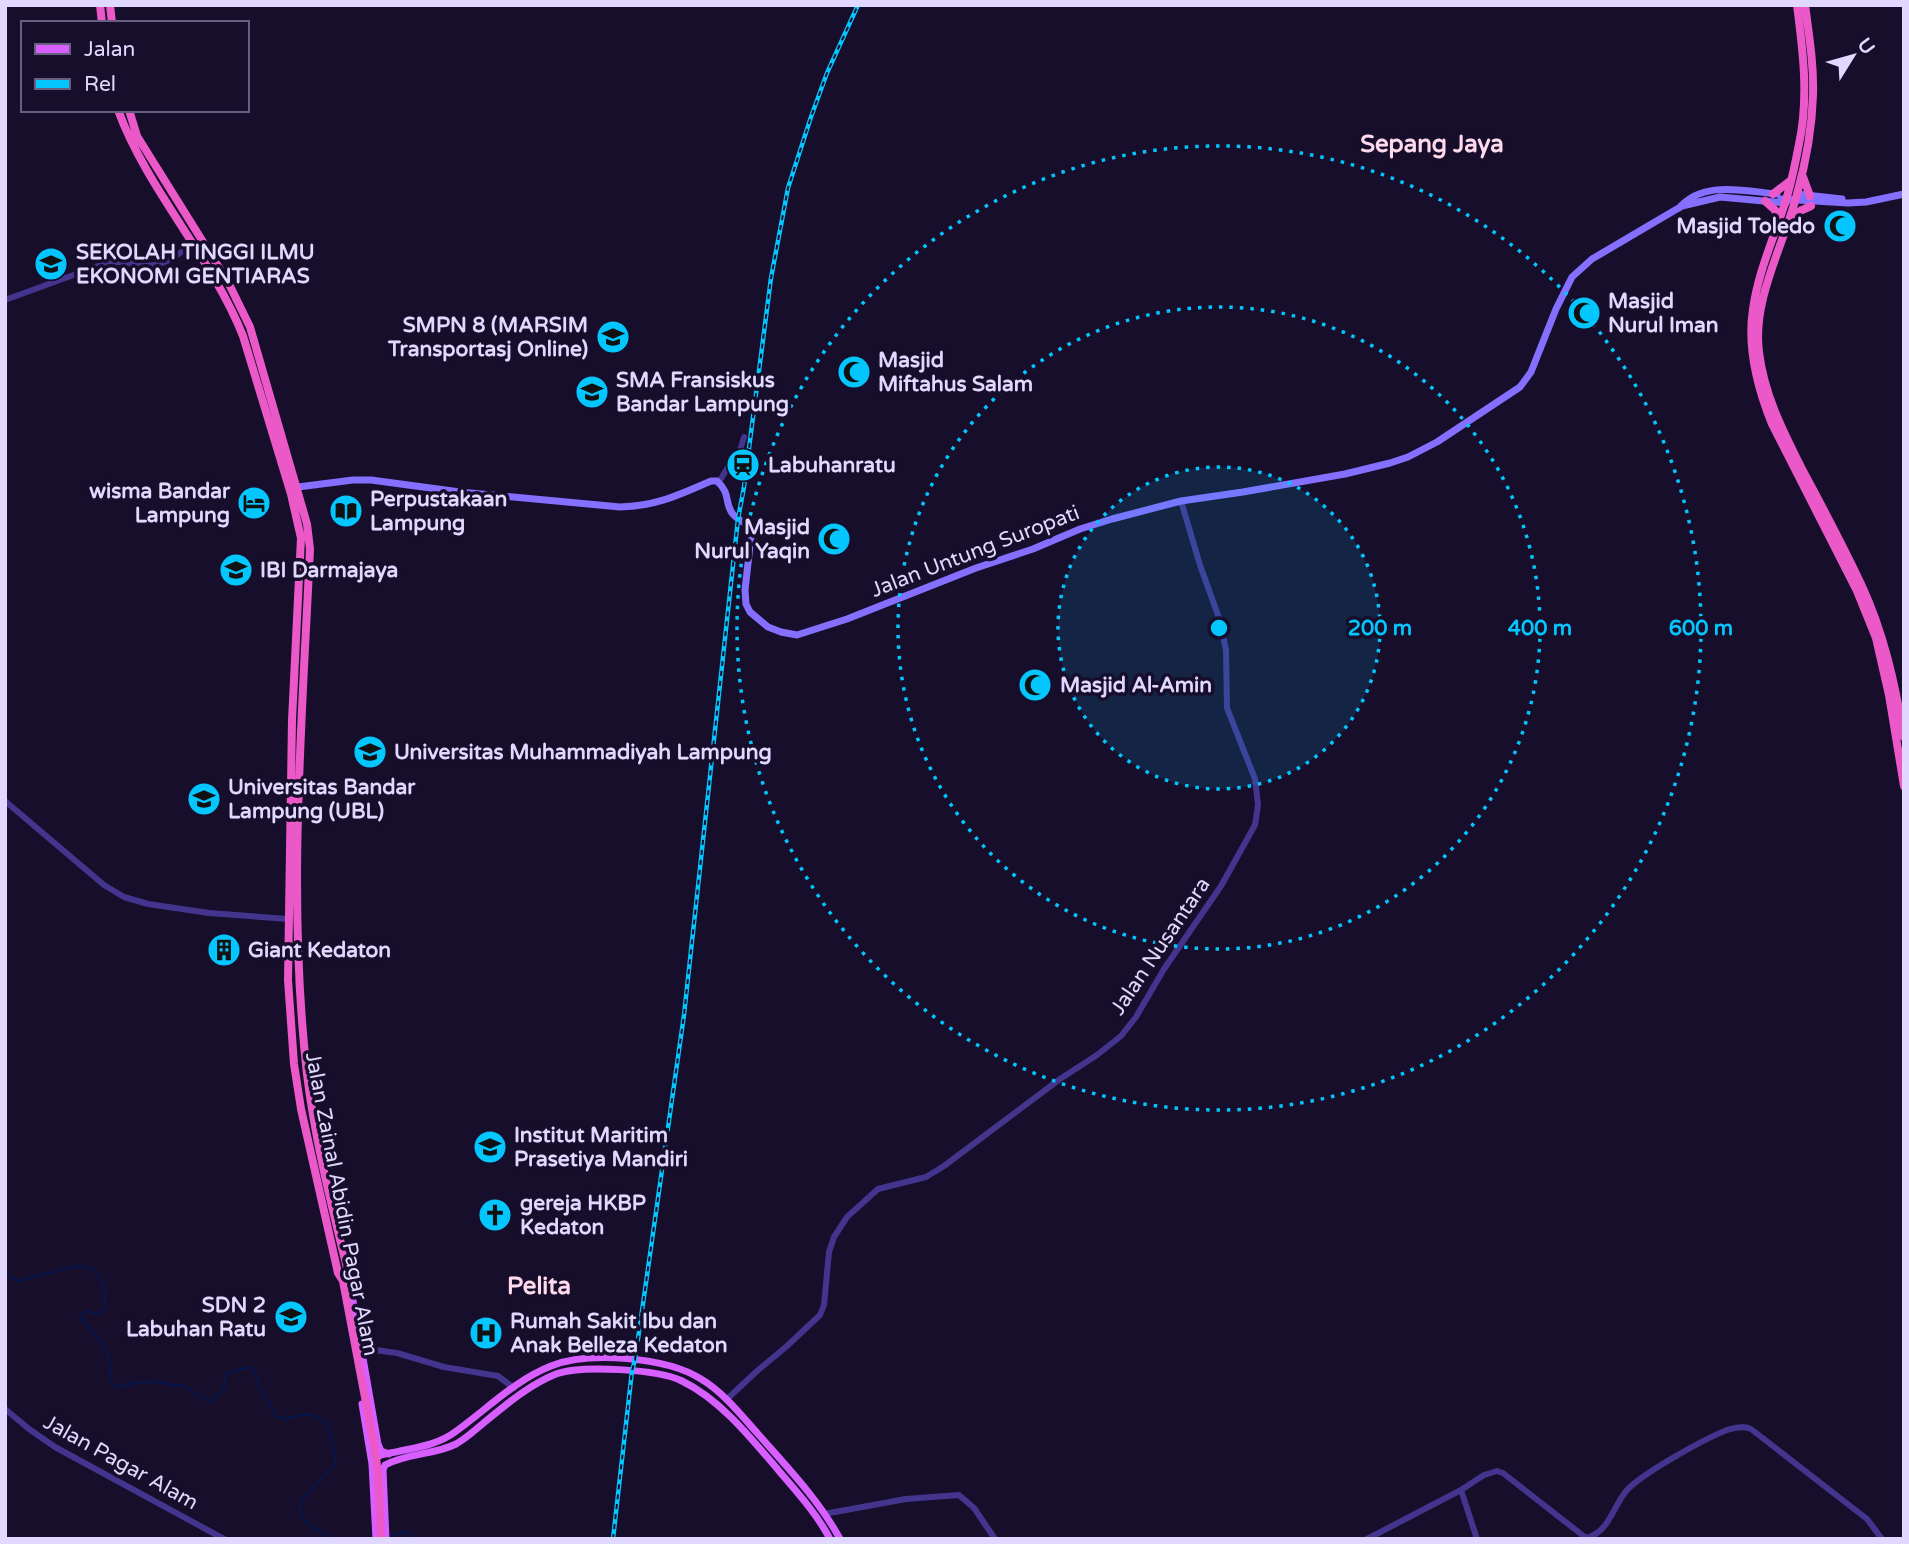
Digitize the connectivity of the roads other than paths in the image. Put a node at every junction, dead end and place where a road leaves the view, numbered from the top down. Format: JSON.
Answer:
{"nodes":[{"id":1,"x":1797,"y":5,"type":"edge"},
{"id":2,"x":1805,"y":5,"type":"edge"},
{"id":3,"x":119,"y":112,"type":"edge"},
{"id":4,"x":130,"y":112,"type":"edge"},
{"id":5,"x":1802,"y":174,"type":"junction"},
{"id":6,"x":1791,"y":180,"type":"junction"},
{"id":7,"x":1904,"y":194,"type":"edge"},
{"id":8,"x":1775,"y":196,"type":"junction"},
{"id":9,"x":1791,"y":199,"type":"junction"},
{"id":10,"x":1765,"y":201,"type":"junction"},
{"id":11,"x":1811,"y":201,"type":"junction"},
{"id":12,"x":1680,"y":207,"type":"junction"},
{"id":13,"x":1783,"y":225,"type":"junction"},
{"id":14,"x":194,"y":243,"type":"junction"},
{"id":15,"x":5,"y":300,"type":"edge"},
{"id":16,"x":255,"y":359,"type":"junction"},
{"id":17,"x":744,"y":438,"type":"dead end"},
{"id":18,"x":283,"y":453,"type":"junction"},
{"id":19,"x":1796,"y":464,"type":"junction"},
{"id":20,"x":719,"y":482,"type":"junction"},
{"id":21,"x":298,"y":487,"type":"junction"},
{"id":22,"x":1181,"y":501,"type":"junction"},
{"id":23,"x":301,"y":625,"type":"junction"},
{"id":24,"x":1904,"y":737,"type":"edge"},
{"id":25,"x":1904,"y":786,"type":"edge"},
{"id":26,"x":5,"y":801,"type":"edge"},
{"id":27,"x":288,"y":919,"type":"junction"},
{"id":28,"x":343,"y":1278,"type":"junction"},
{"id":29,"x":361,"y":1348,"type":"junction"},
{"id":30,"x":607,"y":1358,"type":"junction"},
{"id":31,"x":606,"y":1368,"type":"junction"},
{"id":32,"x":514,"y":1392,"type":"junction"},
{"id":33,"x":726,"y":1404,"type":"junction"},
{"id":34,"x":5,"y":1409,"type":"edge"},
{"id":35,"x":733,"y":1420,"type":"junction"},
{"id":36,"x":370,"y":1423,"type":"junction"},
{"id":37,"x":390,"y":1454,"type":"junction"},
{"id":38,"x":372,"y":1464,"type":"junction"},
{"id":39,"x":1461,"y":1490,"type":"junction"},
{"id":40,"x":374,"y":1504,"type":"junction"},
{"id":41,"x":385,"y":1505,"type":"junction"},
{"id":42,"x":824,"y":1514,"type":"junction"},
{"id":43,"x":225,"y":1539,"type":"edge"},
{"id":44,"x":376,"y":1539,"type":"edge"},
{"id":45,"x":384,"y":1539,"type":"edge"},
{"id":46,"x":830,"y":1539,"type":"edge"},
{"id":47,"x":840,"y":1539,"type":"edge"},
{"id":48,"x":995,"y":1539,"type":"edge"},
{"id":49,"x":1367,"y":1539,"type":"edge"},
{"id":50,"x":1477,"y":1539,"type":"edge"},
{"id":51,"x":1882,"y":1539,"type":"edge"}],
"edges":[{"from":1,"to":6,"type":"highway"},
{"from":2,"to":5,"type":"highway"},
{"from":3,"to":14,"type":"highway","name":"Jalan Zainal Abidin Pagar Alam"},
{"from":4,"to":16,"type":"highway","name":"Jalan Zainal Abidin Pagar Alam"},
{"from":5,"to":9,"type":"highway"},
{"from":5,"to":11,"type":"highway"},
{"from":6,"to":8,"type":"highway"},
{"from":6,"to":9,"type":"highway"},
{"from":7,"to":11,"type":"main road","name":"Jalan Untung Suropati"},
{"from":7,"to":12,"type":"main road"},
{"from":8,"to":9,"type":"main road","name":"Jalan Untung Suropati"},
{"from":8,"to":10,"type":"main road","name":"Jalan Untung Suropati"},
{"from":8,"to":12,"type":"main road","name":"Jalan Untung Suropati"},
{"from":9,"to":11,"type":"main road","name":"Jalan Untung Suropati"},
{"from":9,"to":13,"type":"highway"},
{"from":10,"to":12,"type":"main road","name":"Jalan Untung Suropati"},
{"from":10,"to":13,"type":"highway"},
{"from":11,"to":13,"type":"highway"},
{"from":12,"to":22,"type":"main road","name":"Jalan Untung Suropati"},
{"from":13,"to":19,"type":"highway"},
{"from":14,"to":15,"type":"street"},
{"from":14,"to":16,"type":"highway","name":"Jalan Zainal Abidin Pagar Alam"},
{"from":16,"to":18,"type":"highway","name":"Jalan Zainal Abidin Pagar Alam"},
{"from":17,"to":20,"type":"street"},
{"from":18,"to":21,"type":"highway","name":"Jalan Zainal Abidin Pagar Alam"},
{"from":18,"to":23,"type":"highway","name":"Jalan Zainal Abidin Pagar Alam"},
{"from":19,"to":24,"type":"highway"},
{"from":19,"to":25,"type":"highway"},
{"from":20,"to":21,"type":"main road"},
{"from":20,"to":22,"type":"main road","name":"Jalan Untung Suropati"},
{"from":21,"to":23,"type":"highway","name":"Jalan Zainal Abidin Pagar Alam"},
{"from":22,"to":33,"type":"street","name":"Jalan Nusantara"},
{"from":23,"to":27,"type":"highway","name":"Jalan Zainal Abidin Pagar Alam"},
{"from":23,"to":28,"type":"highway","name":"Jalan Zainal Abidin Pagar Alam"},
{"from":26,"to":27,"type":"street"},
{"from":27,"to":28,"type":"highway","name":"Jalan Zainal Abidin Pagar Alam"},
{"from":28,"to":29,"type":"main road","name":"Jalan Zainal Abidin Pagar Alam"},
{"from":28,"to":36,"type":"main road","name":"Jalan Zainal Abidin Pagar Alam"},
{"from":28,"to":45,"type":"highway"},
{"from":29,"to":32,"type":"street"},
{"from":29,"to":36,"type":"main road","name":"Jalan Zainal Abidin Pagar Alam"},
{"from":30,"to":31,"type":"main road"},
{"from":30,"to":32,"type":"main road"},
{"from":30,"to":33,"type":"main road"},
{"from":31,"to":32,"type":"main road"},
{"from":31,"to":35,"type":"main road"},
{"from":32,"to":33,"type":"main road"},
{"from":32,"to":37,"type":"main road"},
{"from":32,"to":41,"type":"main road"},
{"from":33,"to":35,"type":"main road"},
{"from":33,"to":42,"type":"main road"},
{"from":34,"to":43,"type":"street","name":"Jalan Pagar Alam"},
{"from":35,"to":46,"type":"main road"},
{"from":36,"to":37,"type":"main road","name":"Jalan Zainal Abidin Pagar Alam"},
{"from":36,"to":38,"type":"main road","name":"Jalan Zainal Abidin Pagar Alam"},
{"from":37,"to":38,"type":"main road"},
{"from":38,"to":40,"type":"main road","name":"Jalan Zainal Abidin Pagar Alam"},
{"from":39,"to":49,"type":"street"},
{"from":39,"to":50,"type":"street"},
{"from":39,"to":51,"type":"street"},
{"from":40,"to":41,"type":"main road"},
{"from":40,"to":44,"type":"main road","name":"Jalan Zainal Abidin Pagar Alam"},
{"from":41,"to":45,"type":"main road"},
{"from":42,"to":47,"type":"main road"},
{"from":42,"to":48,"type":"street"}]}
